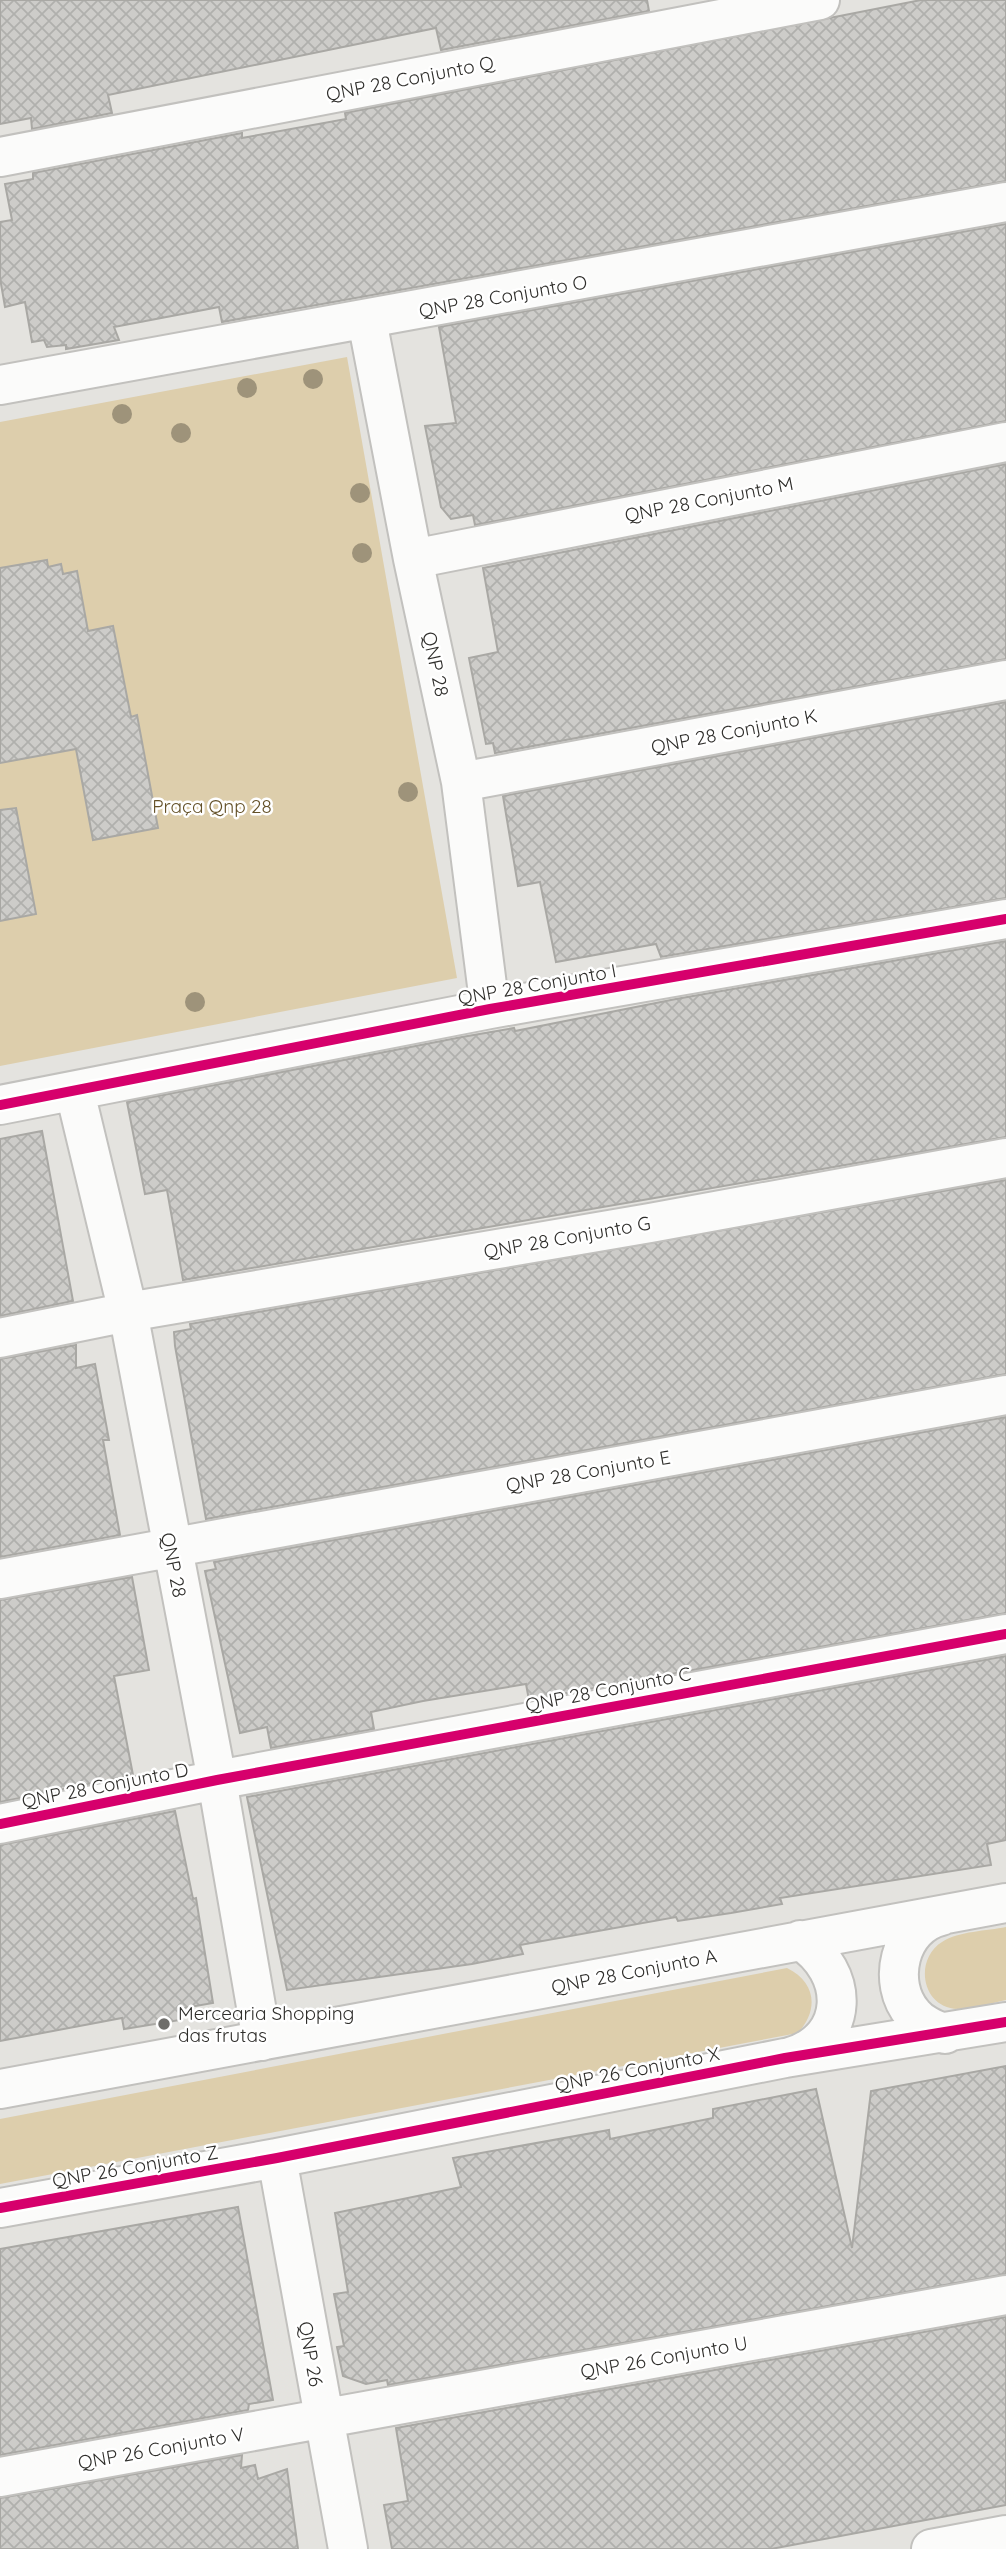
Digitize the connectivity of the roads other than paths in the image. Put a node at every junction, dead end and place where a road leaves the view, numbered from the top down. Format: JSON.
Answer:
{"nodes":[{"id":1,"x":820,"y":0,"type":"edge"},
{"id":2,"x":0,"y":157,"type":"edge"},
{"id":3,"x":1006,"y":202,"type":"edge"},
{"id":4,"x":367,"y":320,"type":"junction"},
{"id":5,"x":0,"y":385,"type":"edge"},
{"id":6,"x":1006,"y":442,"type":"edge"},
{"id":7,"x":413,"y":559,"type":"junction"},
{"id":8,"x":1006,"y":680,"type":"edge"},
{"id":9,"x":461,"y":782,"type":"junction"},
{"id":10,"x":1006,"y":919,"type":"edge"},
{"id":11,"x":490,"y":1009,"type":"junction"},
{"id":12,"x":75,"y":1092,"type":"junction"},
{"id":13,"x":0,"y":1105,"type":"edge"},
{"id":14,"x":1006,"y":1158,"type":"edge"},
{"id":15,"x":128,"y":1312,"type":"junction"},
{"id":16,"x":0,"y":1338,"type":"edge"},
{"id":17,"x":1006,"y":1395,"type":"edge"},
{"id":18,"x":170,"y":1547,"type":"junction"},
{"id":19,"x":0,"y":1579,"type":"edge"},
{"id":20,"x":1006,"y":1634,"type":"edge"},
{"id":21,"x":217,"y":1780,"type":"junction"},
{"id":22,"x":0,"y":1824,"type":"edge"},
{"id":23,"x":1006,"y":1903,"type":"edge"},
{"id":24,"x":953,"y":1913,"type":"junction"},
{"id":25,"x":800,"y":1940,"type":"junction"},
{"id":26,"x":1006,"y":2022,"type":"edge"},
{"id":27,"x":945,"y":2034,"type":"junction"},
{"id":28,"x":262,"y":2040,"type":"junction"},
{"id":29,"x":785,"y":2058,"type":"junction"},
{"id":30,"x":0,"y":2089,"type":"edge"},
{"id":31,"x":277,"y":2158,"type":"junction"},
{"id":32,"x":0,"y":2208,"type":"edge"},
{"id":33,"x":1006,"y":2295,"type":"edge"},
{"id":34,"x":323,"y":2419,"type":"junction"},
{"id":35,"x":0,"y":2477,"type":"edge"},
{"id":36,"x":1006,"y":2535,"type":"edge"},
{"id":37,"x":348,"y":2549,"type":"edge"},
{"id":38,"x":931,"y":2549,"type":"edge"}],
"edges":[{"from":1,"to":2,"type":"street","name":"QNP 28 Conjunto Q"},
{"from":3,"to":4,"type":"street","name":"QNP 28 Conjunto O"},
{"from":4,"to":5,"type":"street","name":"QNP 28 Conjunto O"},
{"from":4,"to":7,"type":"street","name":"QNP 28"},
{"from":6,"to":7,"type":"street","name":"QNP 28 Conjunto M"},
{"from":7,"to":9,"type":"street","name":"QNP 28"},
{"from":8,"to":9,"type":"street","name":"QNP 28 Conjunto K"},
{"from":9,"to":11,"type":"street","name":"QNP 28"},
{"from":10,"to":11,"type":"street","name":"QNP 28 Conjunto I"},
{"from":11,"to":12,"type":"street","name":"QNP 28 Conjunto I"},
{"from":12,"to":13,"type":"street","name":"QNP 28 Conjunto I"},
{"from":12,"to":15,"type":"street","name":"QNP 28"},
{"from":14,"to":15,"type":"street","name":"QNP 28 Conjunto G"},
{"from":15,"to":16,"type":"street","name":"QNP 28 Conjunto G"},
{"from":15,"to":18,"type":"street","name":"QNP 28"},
{"from":17,"to":18,"type":"street","name":"QNP 28 Conjunto E"},
{"from":18,"to":19,"type":"street","name":"QNP 28 Conjunto E"},
{"from":18,"to":21,"type":"street","name":"QNP 28"},
{"from":20,"to":21,"type":"street","name":"QNP 28 Conjunto C"},
{"from":21,"to":22,"type":"street","name":"QNP 28 Conjunto D"},
{"from":21,"to":28,"type":"street","name":"QNP 28"},
{"from":23,"to":24,"type":"street","name":"QNP 28 Conjunto A"},
{"from":24,"to":25,"type":"street","name":"QNP 28 Conjunto A"},
{"from":24,"to":27,"type":"street"},
{"from":25,"to":28,"type":"street","name":"QNP 28 Conjunto A"},
{"from":25,"to":29,"type":"street"},
{"from":26,"to":27,"type":"street","name":"QNP 26 Conjunto X"},
{"from":27,"to":29,"type":"street","name":"QNP 26 Conjunto X"},
{"from":28,"to":30,"type":"street","name":"QNP 28 Conjunto A"},
{"from":29,"to":31,"type":"street","name":"QNP 26 Conjunto X"},
{"from":31,"to":32,"type":"street","name":"QNP 26 Conjunto Z"},
{"from":31,"to":34,"type":"street","name":"QNP 26"},
{"from":33,"to":34,"type":"street","name":"QNP 26 Conjunto U"},
{"from":34,"to":35,"type":"street","name":"QNP 26 Conjunto V"},
{"from":34,"to":37,"type":"street","name":"QNP 26"},
{"from":36,"to":38,"type":"street"}]}
